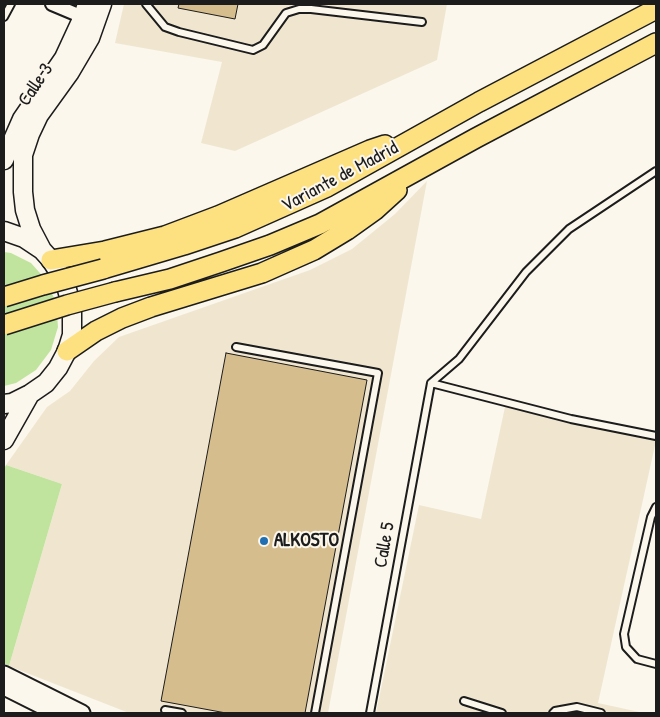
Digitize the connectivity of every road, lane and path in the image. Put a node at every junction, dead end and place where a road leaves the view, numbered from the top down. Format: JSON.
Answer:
{"nodes":[{"id":1,"x":11,"y":4,"type":"edge"},
{"id":2,"x":52,"y":4,"type":"edge"},
{"id":3,"x":102,"y":4,"type":"edge"},
{"id":4,"x":146,"y":4,"type":"edge"},
{"id":5,"x":656,"y":9,"type":"edge"},
{"id":6,"x":85,"y":10,"type":"edge"},
{"id":7,"x":4,"y":16,"type":"edge"},
{"id":8,"x":422,"y":22,"type":"dead end"},
{"id":9,"x":656,"y":43,"type":"edge"},
{"id":10,"x":430,"y":129,"type":"junction"},
{"id":11,"x":4,"y":160,"type":"edge"},
{"id":12,"x":422,"y":168,"type":"junction"},
{"id":13,"x":656,"y":171,"type":"edge"},
{"id":14,"x":4,"y":231,"type":"edge"},
{"id":15,"x":46,"y":255,"type":"junction"},
{"id":16,"x":4,"y":297,"type":"edge"},
{"id":17,"x":4,"y":325,"type":"edge"},
{"id":18,"x":236,"y":346,"type":"dead end"},
{"id":19,"x":67,"y":351,"type":"junction"},
{"id":20,"x":430,"y":383,"type":"junction"},
{"id":21,"x":30,"y":394,"type":"junction"},
{"id":22,"x":4,"y":404,"type":"edge"},
{"id":23,"x":656,"y":436,"type":"edge"},
{"id":24,"x":4,"y":440,"type":"edge"},
{"id":25,"x":656,"y":507,"type":"edge"},
{"id":26,"x":656,"y":664,"type":"edge"},
{"id":27,"x":4,"y":674,"type":"edge"},
{"id":28,"x":4,"y":687,"type":"edge"},
{"id":29,"x":464,"y":701,"type":"dead end"},
{"id":30,"x":166,"y":710,"type":"dead end"},
{"id":31,"x":56,"y":713,"type":"edge"},
{"id":32,"x":82,"y":713,"type":"edge"},
{"id":33,"x":182,"y":713,"type":"edge"},
{"id":34,"x":315,"y":713,"type":"edge"},
{"id":35,"x":370,"y":713,"type":"edge"},
{"id":36,"x":502,"y":713,"type":"edge"},
{"id":37,"x":553,"y":713,"type":"edge"},
{"id":38,"x":600,"y":713,"type":"edge"}],
"edges":[{"from":1,"to":7,"type":"lane"},
{"from":2,"to":6,"type":"street"},
{"from":3,"to":15,"type":"main road","name":"Calle 3"},
{"from":4,"to":8,"type":"lane"},
{"from":5,"to":10,"type":"main road","name":"Variante de Madrid"},
{"from":6,"to":11,"type":"main road","name":"Calle 3"},
{"from":9,"to":12,"type":"main road","name":"Variante de Madrid"},
{"from":10,"to":15,"type":"main road"},
{"from":10,"to":16,"type":"main road","name":"Variante de Madrid","bridge":true},
{"from":12,"to":17,"type":"main road","name":"Variante de Madrid","bridge":true},
{"from":12,"to":19,"type":"main road"},
{"from":13,"to":20,"type":"lane"},
{"from":14,"to":15,"type":"main road"},
{"from":15,"to":19,"type":"main road","name":"Calle 3"},
{"from":18,"to":34,"type":"lane"},
{"from":19,"to":21,"type":"main road","name":"Calle 3"},
{"from":20,"to":23,"type":"lane"},
{"from":20,"to":35,"type":"lane","name":"Calle 5"},
{"from":21,"to":22,"type":"main road"},
{"from":21,"to":24,"type":"main road"},
{"from":25,"to":26,"type":"lane"},
{"from":27,"to":32,"type":"street"},
{"from":28,"to":31,"type":"street"},
{"from":29,"to":36,"type":"lane"},
{"from":30,"to":33,"type":"lane"},
{"from":37,"to":38,"type":"lane"}]}
